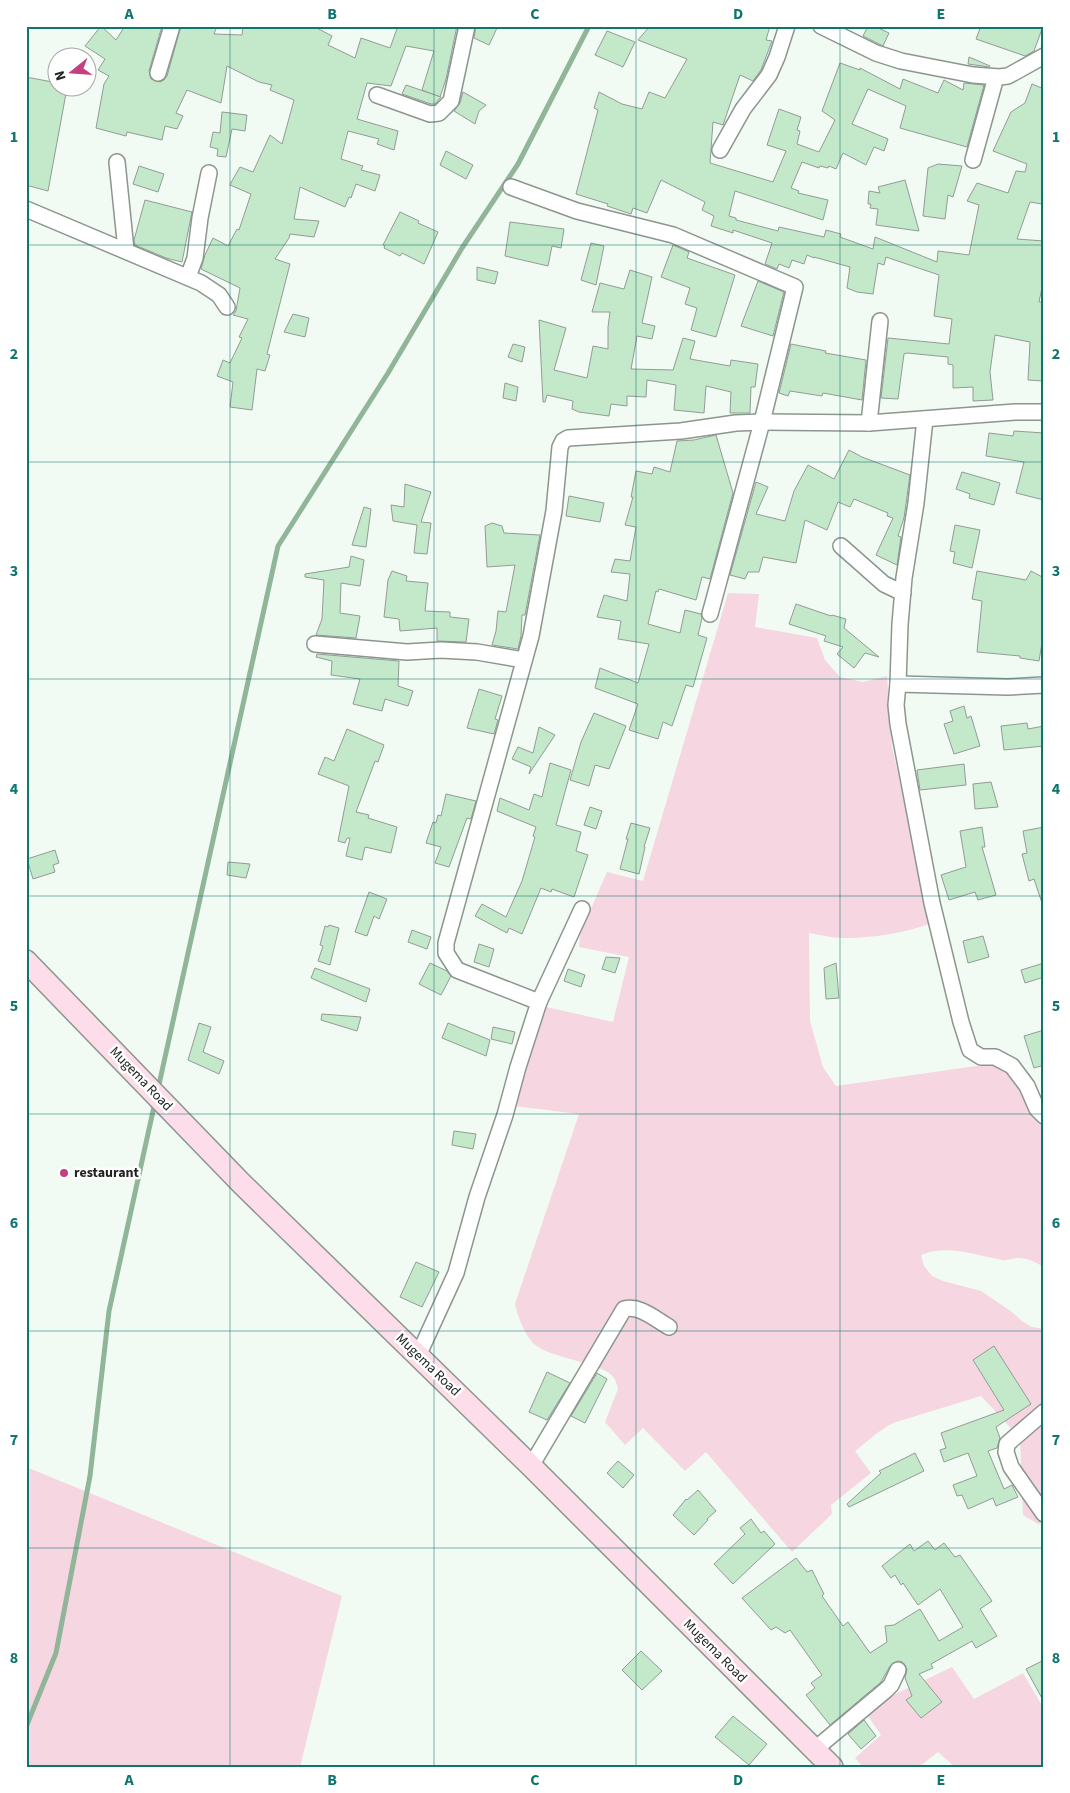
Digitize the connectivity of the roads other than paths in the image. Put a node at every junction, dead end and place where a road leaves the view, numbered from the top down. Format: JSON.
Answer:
{"nodes":[{"id":1,"x":172,"y":26,"type":"edge"},
{"id":2,"x":467,"y":26,"type":"edge"},
{"id":3,"x":787,"y":26,"type":"edge"},
{"id":4,"x":821,"y":26,"type":"edge"},
{"id":5,"x":1044,"y":56,"type":"edge"},
{"id":6,"x":158,"y":73,"type":"dead end"},
{"id":7,"x":996,"y":77,"type":"junction"},
{"id":8,"x":377,"y":94,"type":"dead end"},
{"id":9,"x":720,"y":150,"type":"dead end"},
{"id":10,"x":973,"y":160,"type":"dead end"},
{"id":11,"x":117,"y":162,"type":"dead end"},
{"id":12,"x":208,"y":173,"type":"dead end"},
{"id":13,"x":511,"y":187,"type":"dead end"},
{"id":14,"x":26,"y":209,"type":"edge"},
{"id":15,"x":126,"y":250,"type":"junction"},
{"id":16,"x":188,"y":278,"type":"junction"},
{"id":17,"x":227,"y":307,"type":"dead end"},
{"id":18,"x":880,"y":321,"type":"dead end"},
{"id":19,"x":1044,"y":412,"type":"edge"},
{"id":20,"x":925,"y":419,"type":"junction"},
{"id":21,"x":762,"y":422,"type":"junction"},
{"id":22,"x":868,"y":423,"type":"junction"},
{"id":23,"x":841,"y":546,"type":"dead end"},
{"id":24,"x":903,"y":593,"type":"junction"},
{"id":25,"x":710,"y":614,"type":"dead end"},
{"id":26,"x":315,"y":644,"type":"dead end"},
{"id":27,"x":524,"y":660,"type":"junction"},
{"id":28,"x":898,"y":684,"type":"junction"},
{"id":29,"x":1044,"y":685,"type":"edge"},
{"id":30,"x":582,"y":909,"type":"dead end"},
{"id":31,"x":26,"y":961,"type":"edge"},
{"id":32,"x":539,"y":1002,"type":"junction"},
{"id":33,"x":1044,"y":1116,"type":"edge"},
{"id":34,"x":669,"y":1327,"type":"dead end"},
{"id":35,"x":418,"y":1356,"type":"junction"},
{"id":36,"x":1044,"y":1412,"type":"edge"},
{"id":37,"x":531,"y":1466,"type":"junction"},
{"id":38,"x":1044,"y":1514,"type":"edge"},
{"id":39,"x":898,"y":1670,"type":"dead end"},
{"id":40,"x":814,"y":1750,"type":"junction"},
{"id":41,"x":832,"y":1767,"type":"edge"}],
"edges":[{"from":1,"to":6,"type":"street"},
{"from":2,"to":8,"type":"street"},
{"from":3,"to":9,"type":"street"},
{"from":4,"to":7,"type":"street"},
{"from":5,"to":7,"type":"street"},
{"from":7,"to":10,"type":"street"},
{"from":11,"to":15,"type":"street"},
{"from":12,"to":16,"type":"street"},
{"from":13,"to":21,"type":"street"},
{"from":14,"to":15,"type":"street"},
{"from":15,"to":16,"type":"street"},
{"from":16,"to":17,"type":"street"},
{"from":18,"to":22,"type":"street"},
{"from":19,"to":20,"type":"street"},
{"from":20,"to":22,"type":"street"},
{"from":20,"to":24,"type":"street"},
{"from":21,"to":22,"type":"street"},
{"from":21,"to":25,"type":"street"},
{"from":21,"to":27,"type":"street"},
{"from":23,"to":24,"type":"street"},
{"from":24,"to":28,"type":"street"},
{"from":26,"to":27,"type":"street"},
{"from":27,"to":32,"type":"street"},
{"from":28,"to":29,"type":"street"},
{"from":28,"to":33,"type":"street"},
{"from":30,"to":32,"type":"street"},
{"from":31,"to":35,"type":"street","name":"Mugema Road"},
{"from":32,"to":35,"type":"street"},
{"from":34,"to":37,"type":"street"},
{"from":35,"to":37,"type":"street","name":"Mugema Road"},
{"from":36,"to":38,"type":"street"},
{"from":37,"to":40,"type":"street","name":"Mugema Road"},
{"from":39,"to":40,"type":"street"},
{"from":40,"to":41,"type":"street","name":"Mugema Road"}]}
